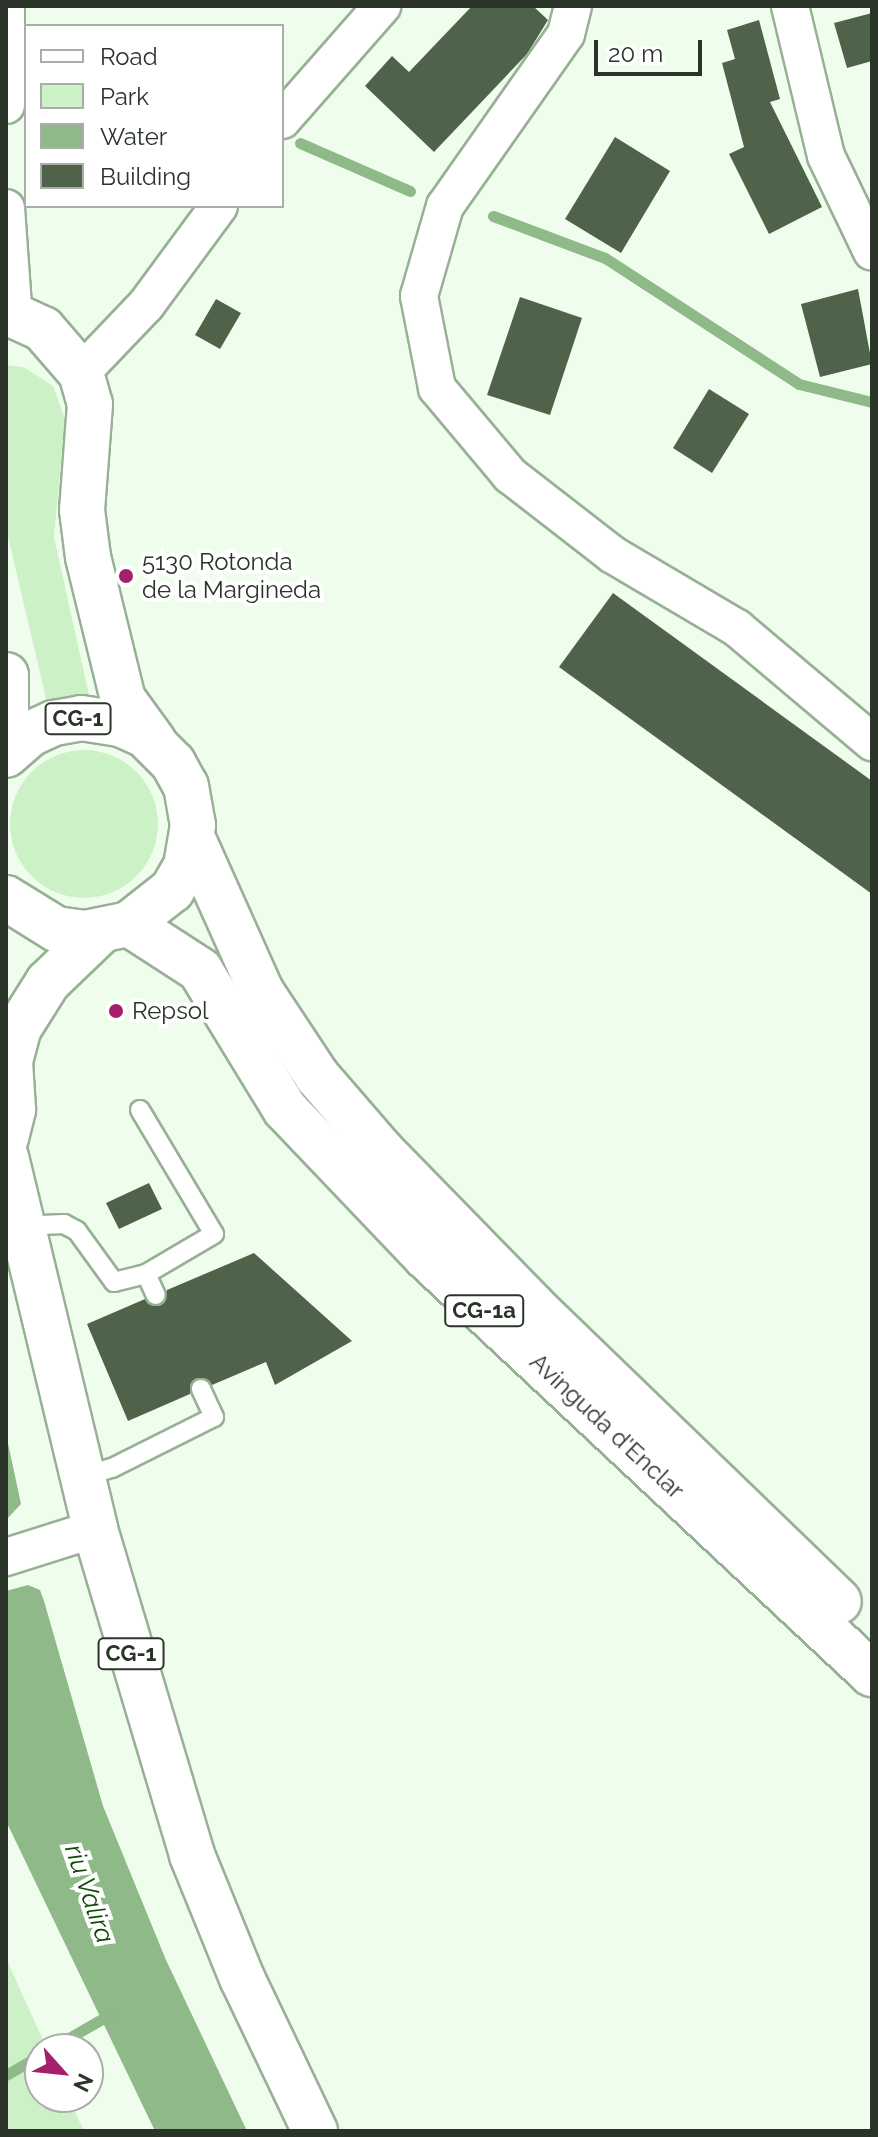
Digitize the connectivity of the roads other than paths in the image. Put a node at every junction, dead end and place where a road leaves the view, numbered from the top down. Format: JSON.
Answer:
{"nodes":[{"id":1,"x":6,"y":6,"type":"edge"},
{"id":2,"x":382,"y":6,"type":"edge"},
{"id":3,"x":573,"y":6,"type":"edge"},
{"id":4,"x":790,"y":6,"type":"edge"},
{"id":5,"x":6,"y":105,"type":"edge"},
{"id":6,"x":284,"y":118,"type":"edge"},
{"id":7,"x":218,"y":208,"type":"edge"},
{"id":8,"x":7,"y":225,"type":"edge"},
{"id":9,"x":872,"y":252,"type":"edge"},
{"id":10,"x":9,"y":316,"type":"edge"},
{"id":11,"x":81,"y":373,"type":"junction"},
{"id":12,"x":6,"y":675,"type":"edge"},
{"id":13,"x":6,"y":741,"type":"edge"},
{"id":14,"x":872,"y":742,"type":"edge"},
{"id":15,"x":155,"y":744,"type":"junction"},
{"id":16,"x":6,"y":755,"type":"edge"},
{"id":17,"x":193,"y":839,"type":"junction"},
{"id":18,"x":6,"y":898,"type":"edge"},
{"id":19,"x":114,"y":928,"type":"junction"},
{"id":20,"x":140,"y":1110,"type":"dead end"},
{"id":21,"x":6,"y":1138,"type":"edge"},
{"id":22,"x":6,"y":1157,"type":"edge"},
{"id":23,"x":19,"y":1226,"type":"junction"},
{"id":24,"x":146,"y":1274,"type":"junction"},
{"id":25,"x":156,"y":1295,"type":"dead end"},
{"id":26,"x":201,"y":1389,"type":"dead end"},
{"id":27,"x":82,"y":1477,"type":"junction"},
{"id":28,"x":95,"y":1529,"type":"junction"},
{"id":29,"x":6,"y":1557,"type":"edge"},
{"id":30,"x":872,"y":1633,"type":"edge"},
{"id":31,"x":872,"y":1674,"type":"edge"},
{"id":32,"x":315,"y":2131,"type":"edge"}],
"edges":[{"from":1,"to":5,"type":"street"},
{"from":2,"to":6,"type":"street"},
{"from":3,"to":14,"type":"street"},
{"from":4,"to":9,"type":"street"},
{"from":7,"to":11,"type":"street"},
{"from":8,"to":10,"type":"street"},
{"from":10,"to":11,"type":"main road","number":"CG-1"},
{"from":11,"to":15,"type":"main road","number":"CG-1"},
{"from":12,"to":13,"type":"main road","number":"CG-1"},
{"from":15,"to":16,"type":"main road","number":"CG-1"},
{"from":15,"to":17,"type":"main road","number":"CG-1"},
{"from":17,"to":19,"type":"main road","number":"CG-1"},
{"from":17,"to":30,"type":"main road","name":"Avinguda d'Enclar","number":"CG-1a"},
{"from":18,"to":19,"type":"main road"},
{"from":19,"to":21,"type":"main road","number":"CG-1"},
{"from":19,"to":31,"type":"main road","name":"Avinguda d'Enclar","number":"CG-1a"},
{"from":20,"to":24,"type":"lane"},
{"from":22,"to":23,"type":"main road","number":"CG-1"},
{"from":23,"to":24,"type":"lane"},
{"from":23,"to":27,"type":"main road","number":"CG-1"},
{"from":24,"to":25,"type":"lane"},
{"from":26,"to":27,"type":"lane"},
{"from":27,"to":28,"type":"main road","number":"CG-1"},
{"from":28,"to":29,"type":"street"},
{"from":28,"to":32,"type":"main road","number":"CG-1"}]}
